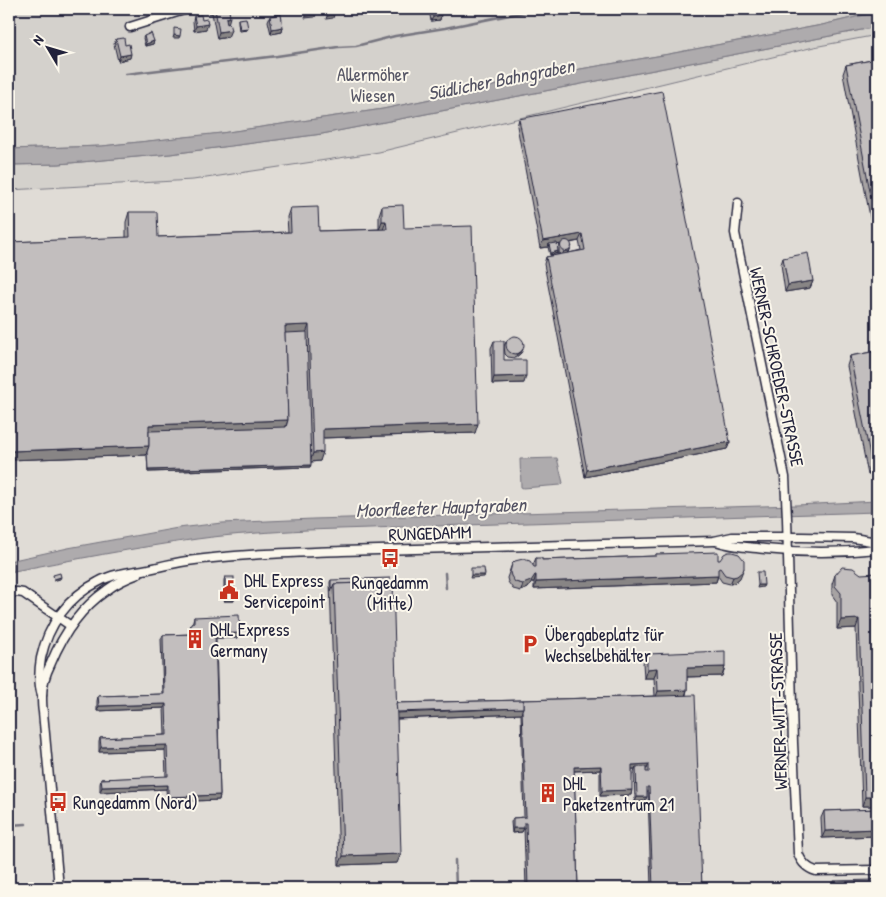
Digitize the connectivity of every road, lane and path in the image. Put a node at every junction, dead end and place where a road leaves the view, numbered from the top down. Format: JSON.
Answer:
{"nodes":[{"id":1,"x":187,"y":9,"type":"edge"},
{"id":2,"x":130,"y":27,"type":"dead end"},
{"id":3,"x":738,"y":203,"type":"dead end"},
{"id":4,"x":788,"y":537,"type":"junction"},
{"id":5,"x":714,"y":541,"type":"junction"},
{"id":6,"x":877,"y":542,"type":"edge"},
{"id":7,"x":877,"y":549,"type":"edge"},
{"id":8,"x":788,"y":551,"type":"junction"},
{"id":9,"x":149,"y":569,"type":"junction"},
{"id":10,"x":9,"y":593,"type":"edge"},
{"id":11,"x":58,"y":617,"type":"junction"},
{"id":12,"x":71,"y":626,"type":"junction"},
{"id":13,"x":42,"y":695,"type":"junction"},
{"id":14,"x":877,"y":870,"type":"edge"},
{"id":15,"x":60,"y":888,"type":"edge"}],
"edges":[{"from":1,"to":2,"type":"street"},
{"from":3,"to":4,"type":"street","name":"WERNER-SCHROEDER-STRASSE"},
{"from":4,"to":5,"type":"street","name":"RUNGEDAMM"},
{"from":4,"to":6,"type":"street","name":"RUNGEDAMM"},
{"from":4,"to":8,"type":"street","name":"WERNER-WITT-STRASSE"},
{"from":5,"to":8,"type":"street","name":"RUNGEDAMM"},
{"from":5,"to":9,"type":"street","name":"RUNGEDAMM"},
{"from":7,"to":8,"type":"street","name":"RUNGEDAMM"},
{"from":8,"to":14,"type":"street","name":"WERNER-WITT-STRASSE"},
{"from":9,"to":11,"type":"street","name":"RUNGEDAMM"},
{"from":9,"to":12,"type":"street","name":"RUNGEDAMM"},
{"from":10,"to":11,"type":"street"},
{"from":11,"to":12,"type":"street"},
{"from":11,"to":13,"type":"street","name":"RUNGEDAMM"},
{"from":12,"to":13,"type":"street","name":"RUNGEDAMM"},
{"from":13,"to":15,"type":"street","name":"RUNGEDAMM"}]}
